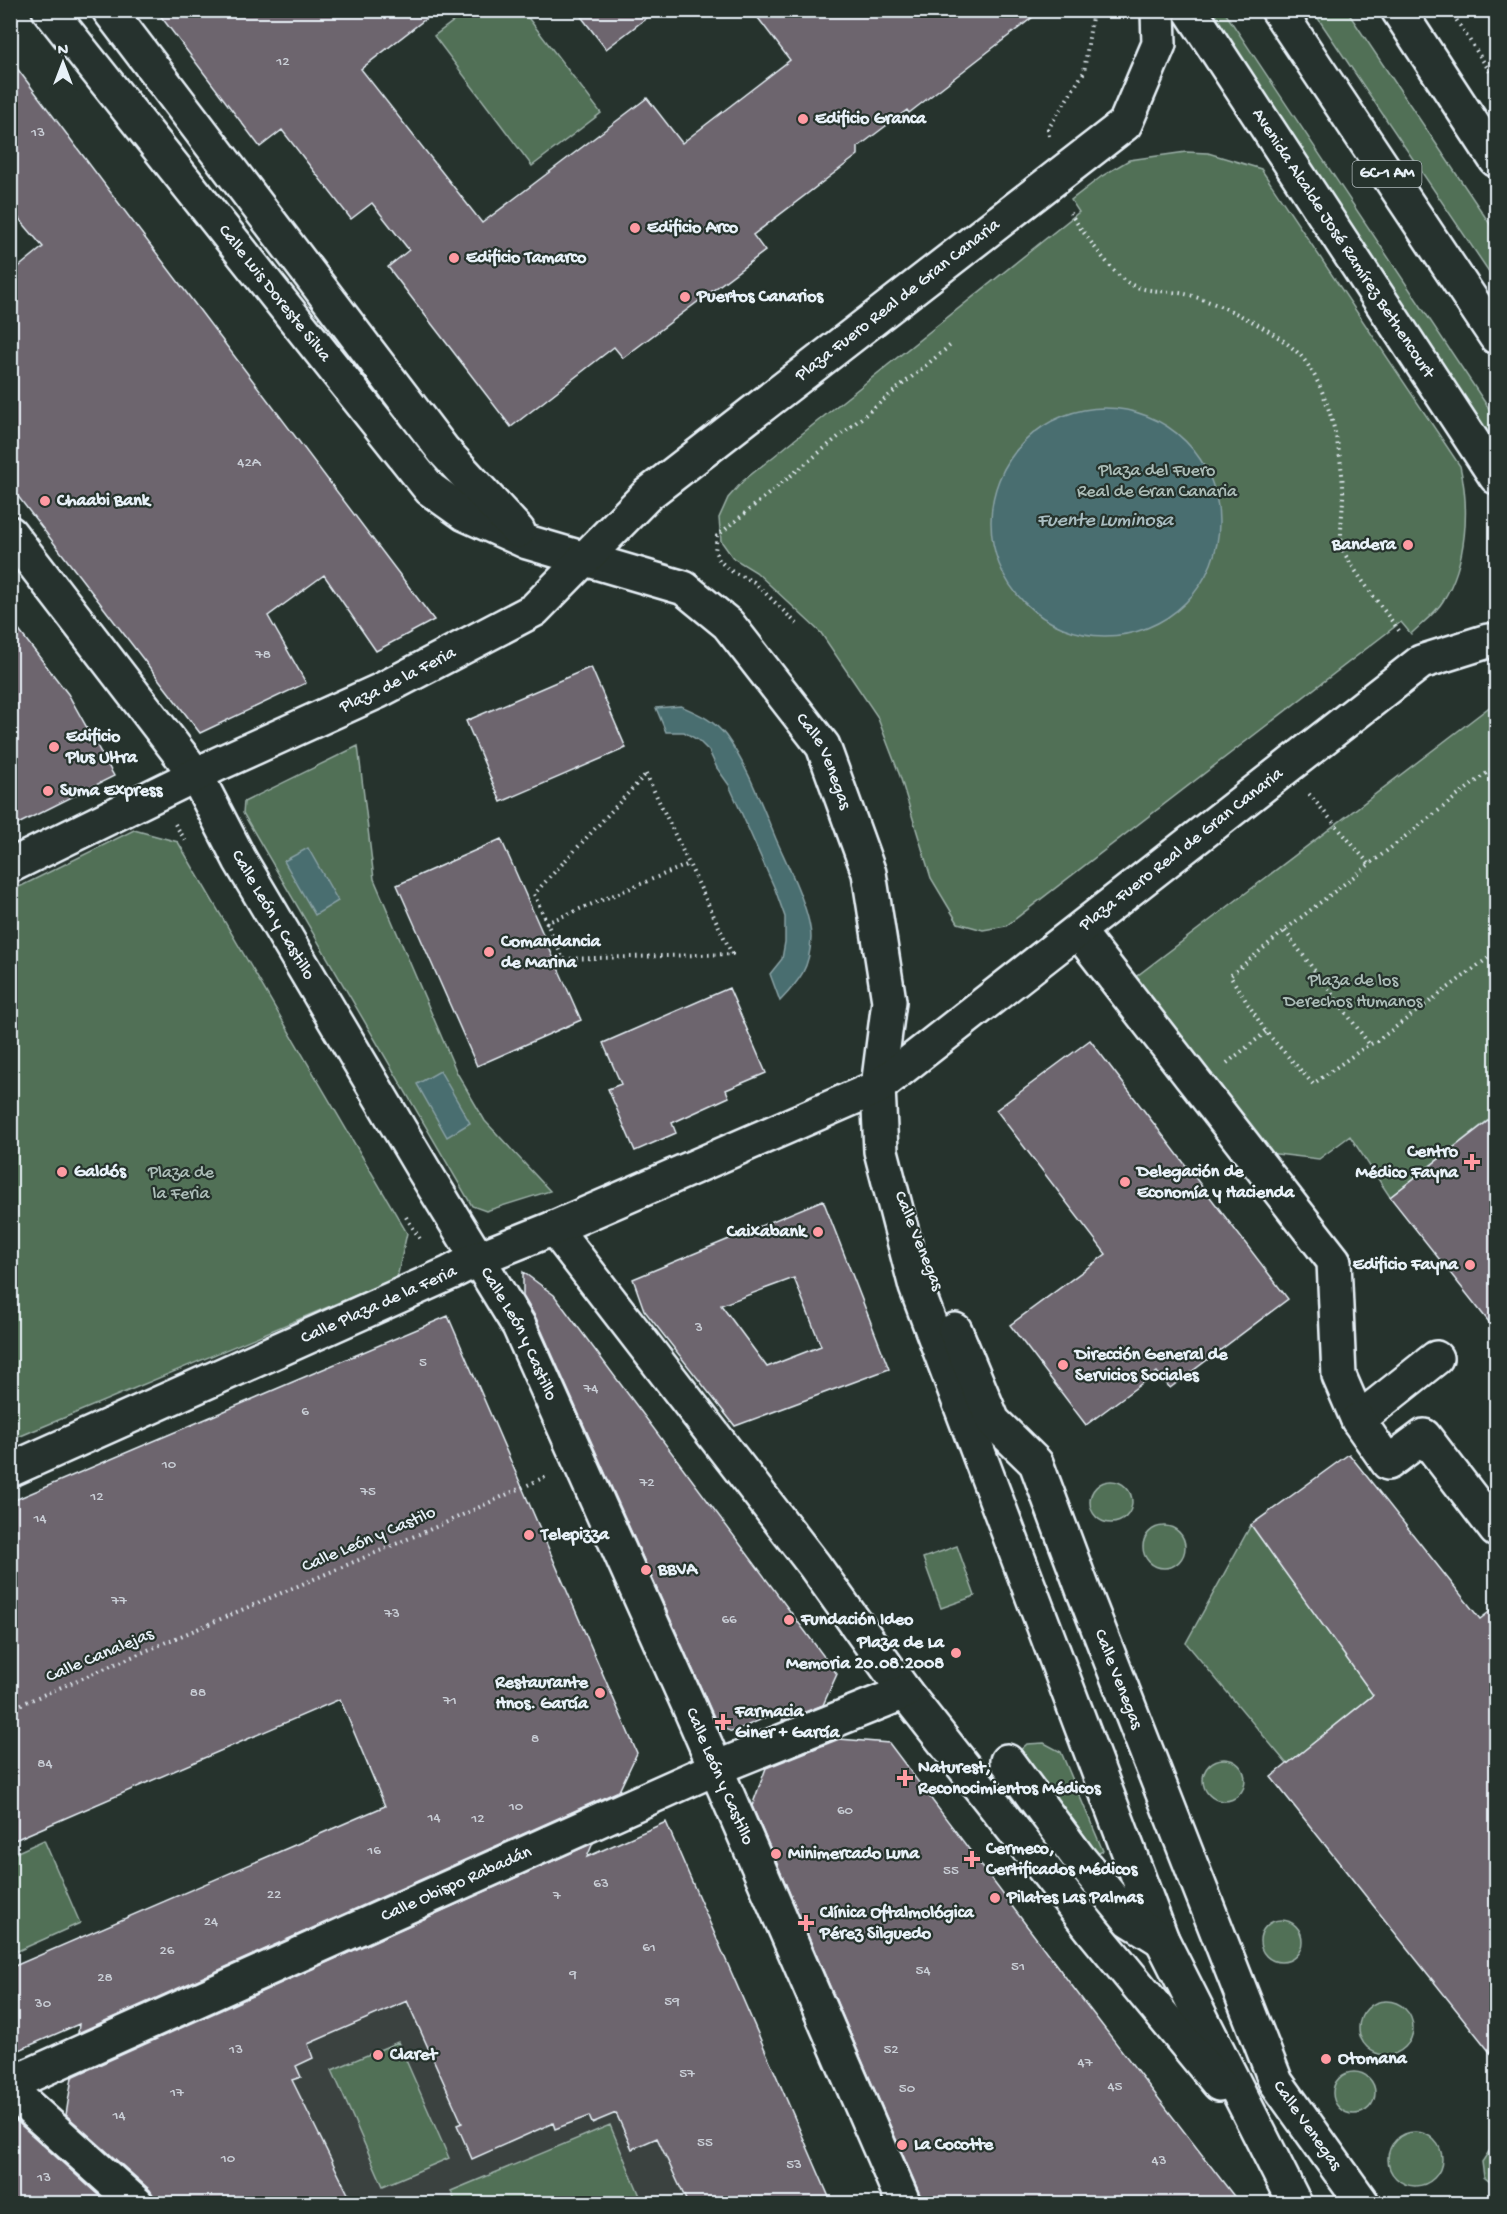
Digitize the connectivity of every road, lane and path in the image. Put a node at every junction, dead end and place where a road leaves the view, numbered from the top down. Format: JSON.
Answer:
{"nodes":[{"id":1,"x":49,"y":10,"type":"edge"},
{"id":2,"x":109,"y":10,"type":"edge"},
{"id":3,"x":1090,"y":10,"type":"edge"},
{"id":4,"x":1158,"y":10,"type":"edge"},
{"id":5,"x":1191,"y":10,"type":"edge"},
{"id":6,"x":1278,"y":10,"type":"edge"},
{"id":7,"x":1398,"y":10,"type":"edge"},
{"id":8,"x":1450,"y":10,"type":"edge"},
{"id":9,"x":1497,"y":81,"type":"edge"},
{"id":10,"x":1497,"y":160,"type":"edge"},
{"id":11,"x":1058,"y":176,"type":"junction"},
{"id":12,"x":1497,"y":337,"type":"edge"},
{"id":13,"x":952,"y":344,"type":"dead end"},
{"id":14,"x":1497,"y":477,"type":"edge"},
{"id":15,"x":10,"y":533,"type":"edge"},
{"id":16,"x":527,"y":542,"type":"junction"},
{"id":17,"x":583,"y":560,"type":"junction"},
{"id":18,"x":797,"y":624,"type":"dead end"},
{"id":19,"x":1497,"y":641,"type":"edge"},
{"id":20,"x":1421,"y":662,"type":"junction"},
{"id":21,"x":1497,"y":766,"type":"edge"},
{"id":22,"x":1287,"y":768,"type":"junction"},
{"id":23,"x":196,"y":775,"type":"junction"},
{"id":24,"x":689,"y":864,"type":"junction"},
{"id":25,"x":1369,"y":864,"type":"junction"},
{"id":26,"x":10,"y":866,"type":"edge"},
{"id":27,"x":546,"y":923,"type":"junction"},
{"id":28,"x":1078,"y":931,"type":"junction"},
{"id":29,"x":1285,"y":931,"type":"junction"},
{"id":30,"x":1497,"y":952,"type":"edge"},
{"id":31,"x":1266,"y":1032,"type":"junction"},
{"id":32,"x":1370,"y":1045,"type":"junction"},
{"id":33,"x":1198,"y":1086,"type":"junction"},
{"id":34,"x":878,"y":1087,"type":"junction"},
{"id":35,"x":881,"y":1151,"type":"junction"},
{"id":36,"x":554,"y":1228,"type":"junction"},
{"id":37,"x":479,"y":1258,"type":"junction"},
{"id":38,"x":1436,"y":1358,"type":"dead end"},
{"id":39,"x":1358,"y":1420,"type":"junction"},
{"id":40,"x":10,"y":1470,"type":"edge"},
{"id":41,"x":548,"y":1476,"type":"dead end"},
{"id":42,"x":1497,"y":1530,"type":"edge"},
{"id":43,"x":200,"y":1628,"type":"joint"},
{"id":44,"x":905,"y":1692,"type":"junction"},
{"id":45,"x":10,"y":1709,"type":"edge"},
{"id":46,"x":1007,"y":1761,"type":"dead end"},
{"id":47,"x":716,"y":1768,"type":"junction"},
{"id":48,"x":1078,"y":1857,"type":"junction"},
{"id":49,"x":1084,"y":1920,"type":"junction"},
{"id":50,"x":1162,"y":1940,"type":"junction"},
{"id":51,"x":10,"y":2084,"type":"edge"},
{"id":52,"x":10,"y":2090,"type":"edge"},
{"id":53,"x":1256,"y":2129,"type":"junction"},
{"id":54,"x":137,"y":2204,"type":"edge"},
{"id":55,"x":904,"y":2204,"type":"edge"},
{"id":56,"x":1295,"y":2204,"type":"edge"},
{"id":57,"x":1363,"y":2204,"type":"edge"}],
"edges":[{"from":1,"to":16,"type":"main road","name":"Calle Luis Doreste Silva"},
{"from":2,"to":16,"type":"main road","name":"Calle Luis Doreste Silva"},
{"from":3,"to":11,"type":"path"},
{"from":4,"to":11,"type":"main road","name":"Plaza Fuero Real de Gran Canaria"},
{"from":5,"to":14,"type":"main road","name":"Avenida Alcalde José Ramírez Bethencourt"},
{"from":6,"to":12,"type":"main road","number":"GC-1 AM"},
{"from":7,"to":10,"type":"main road"},
{"from":8,"to":9,"type":"path"},
{"from":11,"to":17,"type":"main road","name":"Plaza Fuero Real de Gran Canaria"},
{"from":11,"to":20,"type":"path"},
{"from":13,"to":18,"type":"path"},
{"from":15,"to":23,"type":"main road","name":"Calle León y Castillo"},
{"from":16,"to":17,"type":"main road","name":"Calle Luis Doreste Silva"},
{"from":17,"to":23,"type":"main road","name":"Plaza de la Feria"},
{"from":17,"to":34,"type":"main road","name":"Calle Venegas"},
{"from":19,"to":20,"type":"main road","name":"Plaza Fuero Real de Gran Canaria"},
{"from":20,"to":22,"type":"main road","name":"Plaza Fuero Real de Gran Canaria"},
{"from":21,"to":25,"type":"path"},
{"from":22,"to":25,"type":"path"},
{"from":22,"to":28,"type":"main road","name":"Plaza Fuero Real de Gran Canaria"},
{"from":23,"to":26,"type":"main road","name":"Plaza de la Feria"},
{"from":23,"to":37,"type":"main road","name":"Calle León y Castillo"},
{"from":24,"to":27,"type":"path"},
{"from":24,"to":27,"type":"path"},
{"from":24,"to":27,"type":"path"},
{"from":25,"to":29,"type":"path"},
{"from":28,"to":33,"type":"main road"},
{"from":28,"to":34,"type":"main road","name":"Plaza Fuero Real de Gran Canaria"},
{"from":29,"to":31,"type":"path"},
{"from":29,"to":32,"type":"path"},
{"from":30,"to":32,"type":"path"},
{"from":31,"to":32,"type":"path"},
{"from":31,"to":33,"type":"path"},
{"from":33,"to":39,"type":"main road"},
{"from":34,"to":35,"type":"main road","name":"Calle Venegas"},
{"from":34,"to":36,"type":"main road","name":"Calle Plaza de la Feria"},
{"from":35,"to":50,"type":"main road","name":"Calle Venegas"},
{"from":35,"to":57,"type":"main road","name":"Calle Venegas"},
{"from":36,"to":37,"type":"main road","name":"Calle Plaza de la Feria"},
{"from":36,"to":44,"type":"main road","name":"Calle Venegas"},
{"from":37,"to":40,"type":"main road","name":"Calle Plaza de la Feria"},
{"from":37,"to":47,"type":"main road","name":"Calle León y Castillo"},
{"from":38,"to":39,"type":"main road"},
{"from":39,"to":42,"type":"main road"},
{"from":41,"to":43,"type":"path","name":"Calle León y Castilo"},
{"from":43,"to":45,"type":"path","name":"Calle Canalejas"},
{"from":44,"to":47,"type":"main road","name":"Calle Obispo Rabadán"},
{"from":44,"to":49,"type":"main road","name":"Calle Venegas"},
{"from":46,"to":48,"type":"main road"},
{"from":47,"to":51,"type":"main road","name":"Calle Obispo Rabadán"},
{"from":47,"to":55,"type":"main road","name":"Calle León y Castillo"},
{"from":48,"to":49,"type":"main road"},
{"from":48,"to":50,"type":"main road"},
{"from":49,"to":53,"type":"main road","name":"Calle Venegas"},
{"from":50,"to":53,"type":"main road","name":"Calle Venegas"},
{"from":52,"to":54,"type":"main road"},
{"from":53,"to":56,"type":"main road","name":"Calle Venegas"}]}
